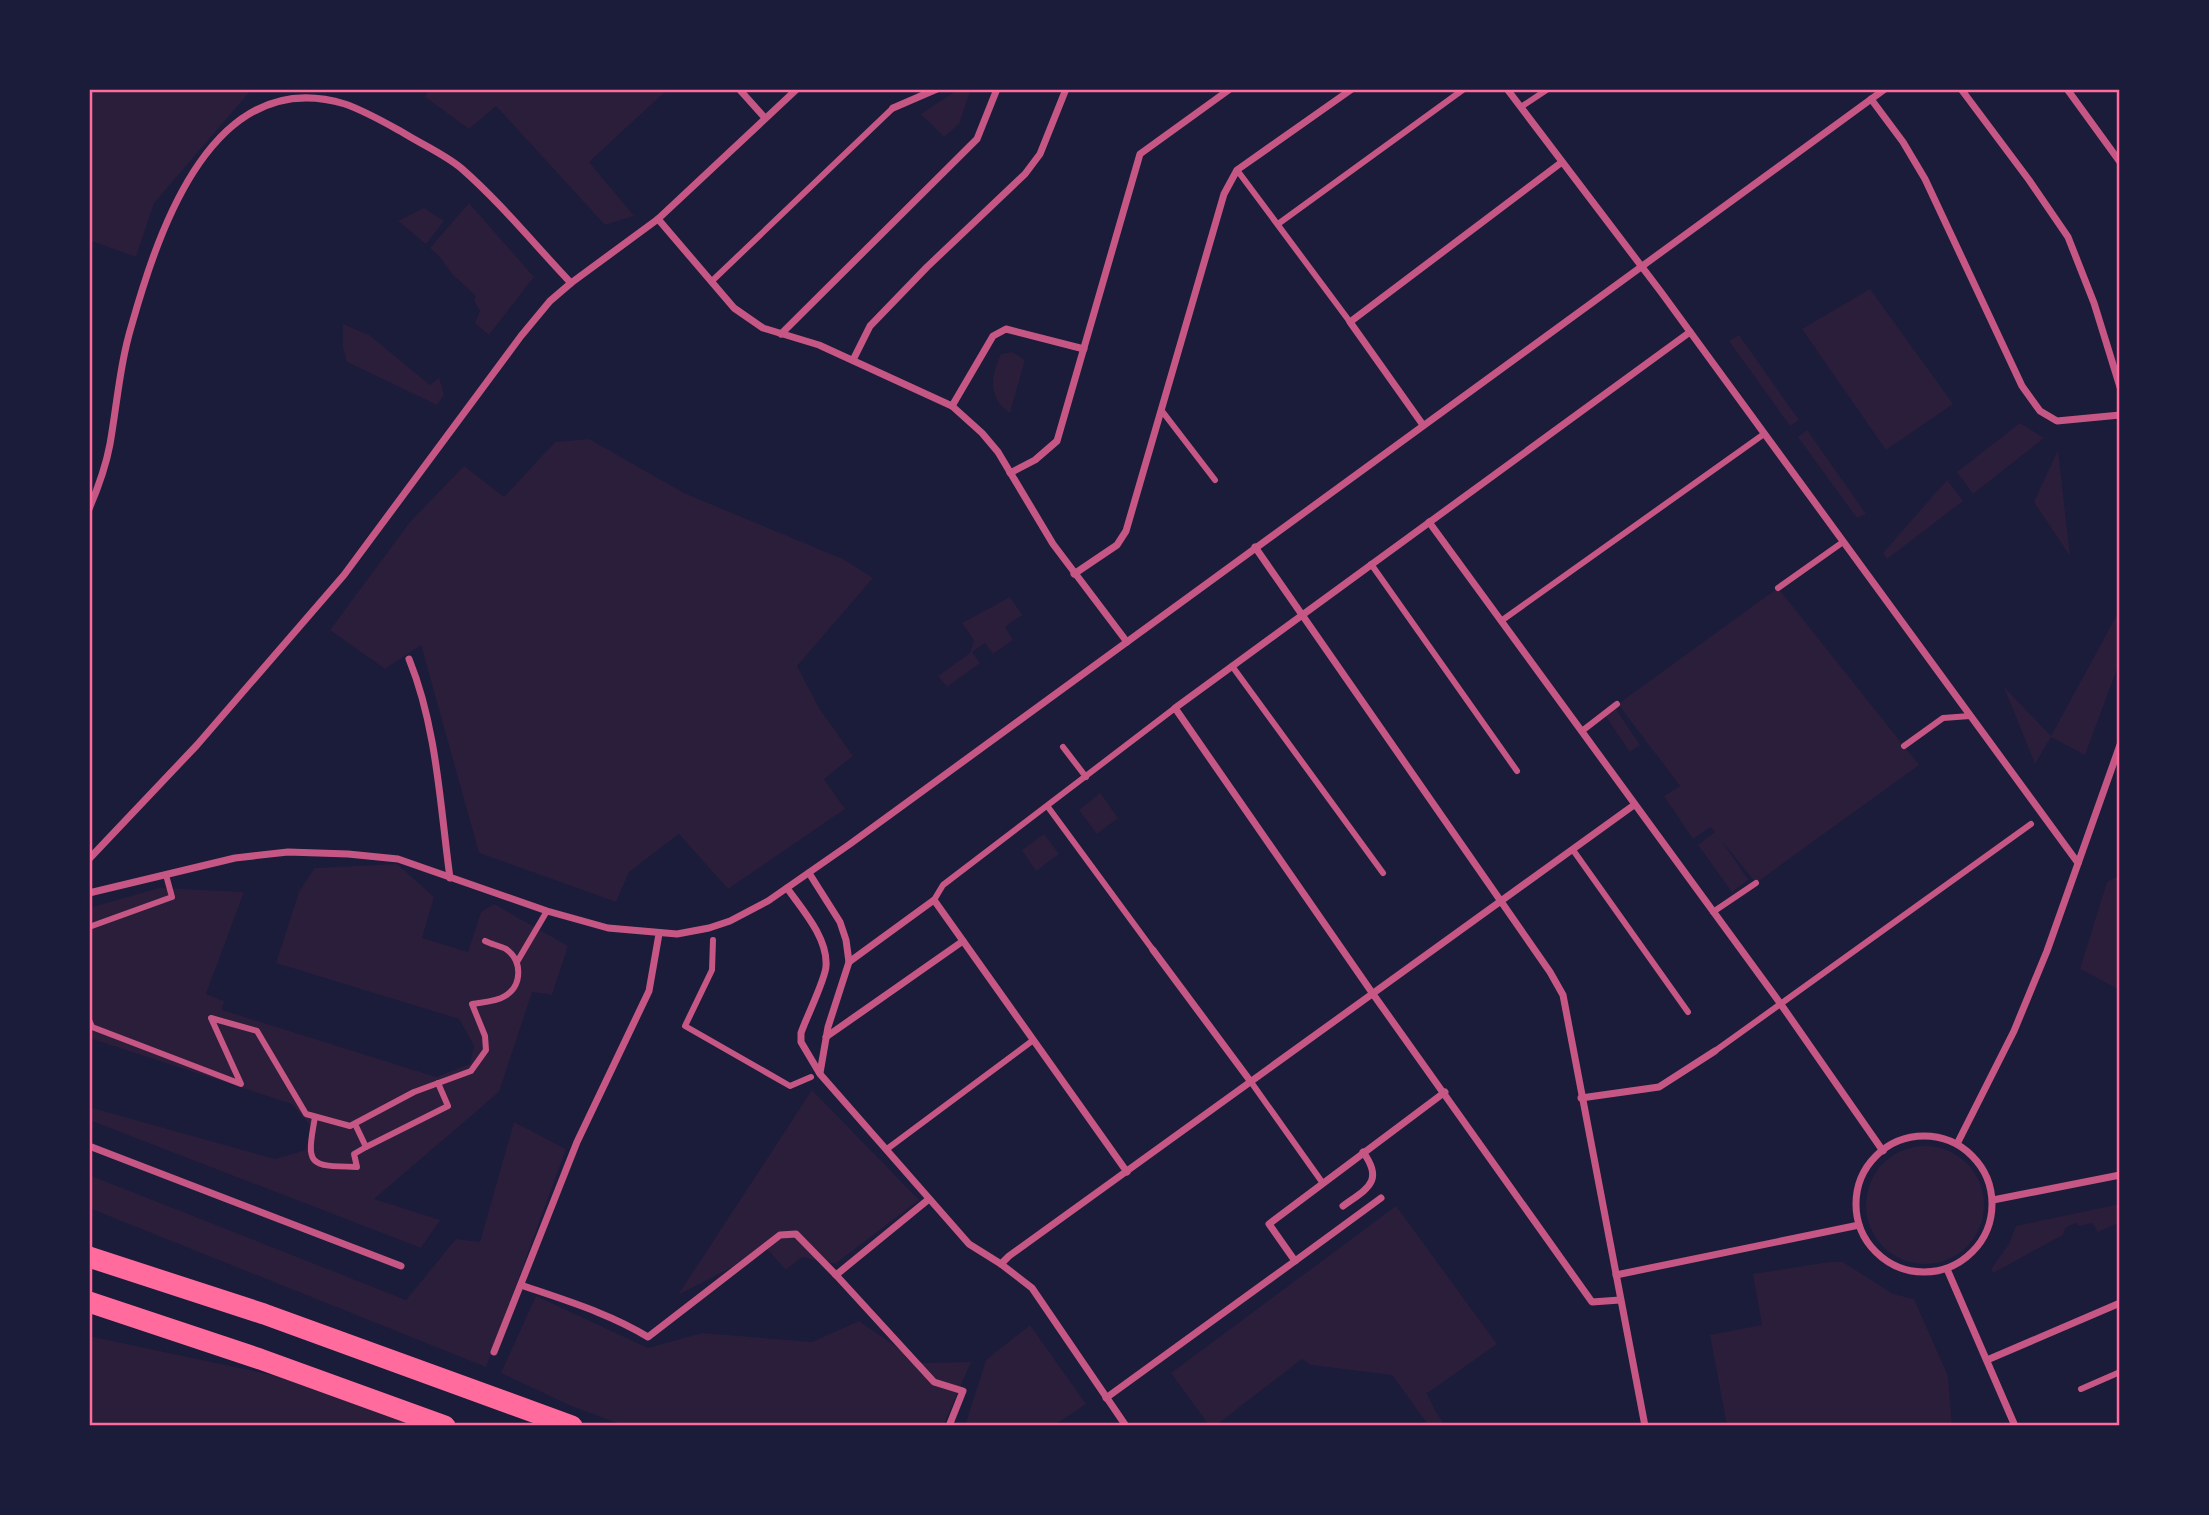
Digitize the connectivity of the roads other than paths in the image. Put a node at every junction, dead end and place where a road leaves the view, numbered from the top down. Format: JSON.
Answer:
{"nodes":[{"id":1,"x":739,"y":89,"type":"edge"},
{"id":2,"x":797,"y":89,"type":"edge"},
{"id":3,"x":937,"y":89,"type":"edge"},
{"id":4,"x":997,"y":89,"type":"edge"},
{"id":5,"x":1066,"y":89,"type":"edge"},
{"id":6,"x":1230,"y":89,"type":"edge"},
{"id":7,"x":1352,"y":89,"type":"edge"},
{"id":8,"x":1464,"y":89,"type":"edge"},
{"id":9,"x":1507,"y":89,"type":"edge"},
{"id":10,"x":1548,"y":89,"type":"edge"},
{"id":11,"x":1885,"y":89,"type":"edge"},
{"id":12,"x":1961,"y":89,"type":"edge"},
{"id":13,"x":2067,"y":89,"type":"edge"},
{"id":14,"x":1871,"y":99,"type":"junction"},
{"id":15,"x":1521,"y":107,"type":"junction"},
{"id":16,"x":893,"y":108,"type":"joint"},
{"id":17,"x":765,"y":118,"type":"junction"},
{"id":18,"x":1562,"y":162,"type":"junction"},
{"id":19,"x":2120,"y":162,"type":"edge"},
{"id":20,"x":1237,"y":170,"type":"junction"},
{"id":21,"x":658,"y":219,"type":"junction"},
{"id":22,"x":1278,"y":224,"type":"junction"},
{"id":23,"x":1642,"y":266,"type":"junction"},
{"id":24,"x":712,"y":281,"type":"junction"},
{"id":25,"x":571,"y":283,"type":"junction"},
{"id":26,"x":1350,"y":322,"type":"junction"},
{"id":27,"x":1690,"y":332,"type":"junction"},
{"id":28,"x":781,"y":334,"type":"junction"},
{"id":29,"x":2120,"y":342,"type":"edge"},
{"id":30,"x":2109,"y":348,"type":"junction"},
{"id":31,"x":1084,"y":349,"type":"junction"},
{"id":32,"x":853,"y":360,"type":"junction"},
{"id":33,"x":2120,"y":387,"type":"edge"},
{"id":34,"x":952,"y":406,"type":"junction"},
{"id":35,"x":1162,"y":411,"type":"junction"},
{"id":36,"x":2120,"y":415,"type":"edge"},
{"id":37,"x":1423,"y":425,"type":"junction"},
{"id":38,"x":1764,"y":434,"type":"junction"},
{"id":39,"x":1010,"y":473,"type":"junction"},
{"id":40,"x":1215,"y":480,"type":"dead end"},
{"id":41,"x":89,"y":509,"type":"edge"},
{"id":42,"x":1429,"y":522,"type":"junction"},
{"id":43,"x":1843,"y":542,"type":"junction"},
{"id":44,"x":1255,"y":547,"type":"junction"},
{"id":45,"x":1371,"y":564,"type":"junction"},
{"id":46,"x":1074,"y":574,"type":"junction"},
{"id":47,"x":1778,"y":588,"type":"dead end"},
{"id":48,"x":1301,"y":615,"type":"junction"},
{"id":49,"x":1501,"y":621,"type":"junction"},
{"id":50,"x":1127,"y":642,"type":"junction"},
{"id":51,"x":409,"y":659,"type":"dead end"},
{"id":52,"x":1232,"y":666,"type":"junction"},
{"id":53,"x":1618,"y":704,"type":"dead end"},
{"id":54,"x":1175,"y":708,"type":"junction"},
{"id":55,"x":1970,"y":716,"type":"junction"},
{"id":56,"x":1581,"y":732,"type":"junction"},
{"id":57,"x":2120,"y":745,"type":"edge"},
{"id":58,"x":1904,"y":746,"type":"dead end"},
{"id":59,"x":1063,"y":747,"type":"dead end"},
{"id":60,"x":1517,"y":771,"type":"dead end"},
{"id":61,"x":1086,"y":777,"type":"junction"},
{"id":62,"x":1634,"y":805,"type":"junction"},
{"id":63,"x":1048,"y":807,"type":"junction"},
{"id":64,"x":2031,"y":824,"type":"dead end"},
{"id":65,"x":1573,"y":850,"type":"junction"},
{"id":66,"x":89,"y":859,"type":"edge"},
{"id":67,"x":2078,"y":863,"type":"junction"},
{"id":68,"x":809,"y":873,"type":"junction"},
{"id":69,"x":1382,"y":873,"type":"dead end"},
{"id":70,"x":166,"y":875,"type":"junction"},
{"id":71,"x":450,"y":878,"type":"junction"},
{"id":72,"x":1756,"y":883,"type":"dead end"},
{"id":73,"x":787,"y":888,"type":"junction"},
{"id":74,"x":89,"y":893,"type":"edge"},
{"id":75,"x":933,"y":900,"type":"junction"},
{"id":76,"x":1501,"y":902,"type":"junction"},
{"id":77,"x":547,"y":911,"type":"junction"},
{"id":78,"x":1713,"y":912,"type":"junction"},
{"id":79,"x":89,"y":927,"type":"edge"},
{"id":80,"x":659,"y":934,"type":"junction"},
{"id":81,"x":713,"y":940,"type":"dead end"},
{"id":82,"x":485,"y":941,"type":"dead end"},
{"id":83,"x":963,"y":941,"type":"junction"},
{"id":84,"x":1153,"y":950,"type":"joint"},
{"id":85,"x":517,"y":962,"type":"junction"},
{"id":86,"x":849,"y":962,"type":"junction"},
{"id":87,"x":1373,"y":994,"type":"junction"},
{"id":88,"x":1780,"y":1003,"type":"junction"},
{"id":89,"x":1688,"y":1012,"type":"dead end"},
{"id":90,"x":89,"y":1020,"type":"edge"},
{"id":91,"x":825,"y":1037,"type":"junction"},
{"id":92,"x":1032,"y":1041,"type":"junction"},
{"id":93,"x":1715,"y":1051,"type":"joint"},
{"id":94,"x":820,"y":1073,"type":"junction"},
{"id":95,"x":811,"y":1077,"type":"dead end"},
{"id":96,"x":1251,"y":1082,"type":"junction"},
{"id":97,"x":438,"y":1083,"type":"junction"},
{"id":98,"x":1445,"y":1092,"type":"junction"},
{"id":99,"x":1581,"y":1098,"type":"junction"},
{"id":100,"x":315,"y":1117,"type":"junction"},
{"id":101,"x":355,"y":1124,"type":"junction"},
{"id":102,"x":1957,"y":1144,"type":"junction"},
{"id":103,"x":89,"y":1146,"type":"edge"},
{"id":104,"x":366,"y":1147,"type":"junction"},
{"id":105,"x":887,"y":1149,"type":"junction"},
{"id":106,"x":1883,"y":1151,"type":"junction"},
{"id":107,"x":1363,"y":1152,"type":"junction"},
{"id":108,"x":1127,"y":1172,"type":"junction"},
{"id":109,"x":2120,"y":1175,"type":"edge"},
{"id":110,"x":1322,"y":1182,"type":"junction"},
{"id":111,"x":1381,"y":1198,"type":"dead end"},
{"id":112,"x":929,"y":1199,"type":"junction"},
{"id":113,"x":1993,"y":1200,"type":"junction"},
{"id":114,"x":1343,"y":1206,"type":"dead end"},
{"id":115,"x":1859,"y":1225,"type":"junction"},
{"id":116,"x":89,"y":1257,"type":"edge"},
{"id":117,"x":1295,"y":1261,"type":"junction"},
{"id":118,"x":1001,"y":1264,"type":"junction"},
{"id":119,"x":401,"y":1266,"type":"dead end"},
{"id":120,"x":1947,"y":1269,"type":"junction"},
{"id":121,"x":836,"y":1275,"type":"junction"},
{"id":122,"x":1616,"y":1275,"type":"junction"},
{"id":123,"x":521,"y":1285,"type":"junction"},
{"id":124,"x":1620,"y":1300,"type":"junction"},
{"id":125,"x":89,"y":1302,"type":"edge"},
{"id":126,"x":2120,"y":1303,"type":"edge"},
{"id":127,"x":494,"y":1352,"type":"dead end"},
{"id":128,"x":1987,"y":1360,"type":"junction"},
{"id":129,"x":2120,"y":1372,"type":"edge"},
{"id":130,"x":2081,"y":1388,"type":"dead end"},
{"id":131,"x":1106,"y":1398,"type":"junction"},
{"id":132,"x":445,"y":1426,"type":"edge"},
{"id":133,"x":572,"y":1426,"type":"edge"},
{"id":134,"x":949,"y":1426,"type":"edge"},
{"id":135,"x":1126,"y":1426,"type":"edge"},
{"id":136,"x":1645,"y":1426,"type":"edge"},
{"id":137,"x":2015,"y":1426,"type":"edge"}],
"edges":[{"from":1,"to":17,"type":"street"},
{"from":2,"to":17,"type":"street"},
{"from":3,"to":16,"type":"street"},
{"from":4,"to":28,"type":"street"},
{"from":5,"to":32,"type":"street"},
{"from":6,"to":31,"type":"street"},
{"from":7,"to":20,"type":"street"},
{"from":8,"to":22,"type":"street"},
{"from":9,"to":15,"type":"street"},
{"from":10,"to":15,"type":"street"},
{"from":11,"to":14,"type":"street"},
{"from":12,"to":30,"type":"street"},
{"from":13,"to":19,"type":"street"},
{"from":14,"to":23,"type":"street"},
{"from":14,"to":36,"type":"street"},
{"from":15,"to":18,"type":"street"},
{"from":16,"to":24,"type":"street"},
{"from":17,"to":21,"type":"street"},
{"from":18,"to":23,"type":"street"},
{"from":18,"to":26,"type":"street"},
{"from":20,"to":22,"type":"street"},
{"from":20,"to":35,"type":"street"},
{"from":21,"to":24,"type":"street"},
{"from":21,"to":25,"type":"street"},
{"from":22,"to":26,"type":"street"},
{"from":23,"to":27,"type":"street"},
{"from":23,"to":37,"type":"street"},
{"from":24,"to":28,"type":"street"},
{"from":25,"to":41,"type":"street"},
{"from":25,"to":66,"type":"street"},
{"from":26,"to":37,"type":"street"},
{"from":27,"to":38,"type":"street"},
{"from":27,"to":42,"type":"street"},
{"from":28,"to":32,"type":"street"},
{"from":29,"to":30,"type":"street"},
{"from":30,"to":33,"type":"street"},
{"from":31,"to":34,"type":"street"},
{"from":31,"to":39,"type":"street"},
{"from":32,"to":34,"type":"street"},
{"from":34,"to":39,"type":"street"},
{"from":35,"to":40,"type":"street"},
{"from":35,"to":46,"type":"street"},
{"from":37,"to":44,"type":"street"},
{"from":38,"to":43,"type":"street"},
{"from":38,"to":49,"type":"street"},
{"from":39,"to":46,"type":"street"},
{"from":42,"to":45,"type":"street"},
{"from":42,"to":49,"type":"street"},
{"from":43,"to":47,"type":"street"},
{"from":43,"to":55,"type":"street"},
{"from":44,"to":48,"type":"street"},
{"from":44,"to":50,"type":"street"},
{"from":45,"to":48,"type":"street"},
{"from":45,"to":60,"type":"street"},
{"from":46,"to":50,"type":"street"},
{"from":48,"to":52,"type":"street"},
{"from":48,"to":76,"type":"street"},
{"from":49,"to":56,"type":"street"},
{"from":50,"to":68,"type":"street"},
{"from":51,"to":71,"type":"street"},
{"from":52,"to":54,"type":"street"},
{"from":52,"to":69,"type":"street"},
{"from":53,"to":56,"type":"street"},
{"from":54,"to":61,"type":"street"},
{"from":54,"to":87,"type":"street"},
{"from":55,"to":58,"type":"street"},
{"from":55,"to":67,"type":"street"},
{"from":56,"to":62,"type":"street"},
{"from":57,"to":67,"type":"street"},
{"from":59,"to":61,"type":"street"},
{"from":61,"to":63,"type":"street"},
{"from":62,"to":65,"type":"street"},
{"from":62,"to":78,"type":"street"},
{"from":63,"to":75,"type":"street"},
{"from":63,"to":84,"type":"street"},
{"from":64,"to":88,"type":"street"},
{"from":65,"to":76,"type":"street"},
{"from":65,"to":89,"type":"street"},
{"from":67,"to":102,"type":"street"},
{"from":68,"to":73,"type":"street"},
{"from":68,"to":86,"type":"street"},
{"from":70,"to":71,"type":"street"},
{"from":70,"to":74,"type":"street"},
{"from":70,"to":79,"type":"street"},
{"from":71,"to":77,"type":"street"},
{"from":72,"to":78,"type":"street"},
{"from":73,"to":80,"type":"street"},
{"from":73,"to":94,"type":"street"},
{"from":75,"to":83,"type":"street"},
{"from":75,"to":86,"type":"street"},
{"from":76,"to":87,"type":"street"},
{"from":76,"to":99,"type":"street"},
{"from":77,"to":80,"type":"street"},
{"from":77,"to":85,"type":"street"},
{"from":78,"to":88,"type":"street"},
{"from":80,"to":123,"type":"street"},
{"from":81,"to":95,"type":"street"},
{"from":82,"to":85,"type":"street"},
{"from":83,"to":91,"type":"street"},
{"from":83,"to":92,"type":"street"},
{"from":84,"to":96,"type":"street"},
{"from":85,"to":97,"type":"street"},
{"from":86,"to":91,"type":"street"},
{"from":87,"to":96,"type":"street"},
{"from":87,"to":98,"type":"street"},
{"from":88,"to":93,"type":"street"},
{"from":88,"to":106,"type":"street"},
{"from":90,"to":100,"type":"street"},
{"from":91,"to":94,"type":"street"},
{"from":92,"to":105,"type":"street"},
{"from":92,"to":108,"type":"street"},
{"from":93,"to":99,"type":"street"},
{"from":94,"to":105,"type":"street"},
{"from":96,"to":108,"type":"street"},
{"from":96,"to":110,"type":"street"},
{"from":97,"to":101,"type":"street"},
{"from":97,"to":104,"type":"street"},
{"from":98,"to":107,"type":"street"},
{"from":98,"to":124,"type":"street"},
{"from":99,"to":122,"type":"street"},
{"from":100,"to":101,"type":"street"},
{"from":100,"to":104,"type":"street"},
{"from":101,"to":104,"type":"street"},
{"from":102,"to":106,"type":"street"},
{"from":102,"to":113,"type":"street"},
{"from":103,"to":119,"type":"street"},
{"from":105,"to":112,"type":"street"},
{"from":106,"to":115,"type":"street"},
{"from":107,"to":110,"type":"street"},
{"from":107,"to":114,"type":"street"},
{"from":108,"to":118,"type":"street"},
{"from":109,"to":113,"type":"street"},
{"from":110,"to":117,"type":"street"},
{"from":111,"to":117,"type":"street"},
{"from":112,"to":118,"type":"street"},
{"from":112,"to":121,"type":"street"},
{"from":113,"to":120,"type":"street"},
{"from":115,"to":120,"type":"street"},
{"from":115,"to":122,"type":"street"},
{"from":116,"to":133,"type":"highway"},
{"from":117,"to":131,"type":"street"},
{"from":118,"to":131,"type":"street"},
{"from":120,"to":128,"type":"street"},
{"from":121,"to":123,"type":"street"},
{"from":121,"to":134,"type":"street"},
{"from":122,"to":124,"type":"street"},
{"from":123,"to":127,"type":"street"},
{"from":124,"to":136,"type":"street"},
{"from":125,"to":132,"type":"highway"},
{"from":126,"to":128,"type":"street"},
{"from":128,"to":137,"type":"street"},
{"from":129,"to":130,"type":"street"},
{"from":131,"to":135,"type":"street"}]}
